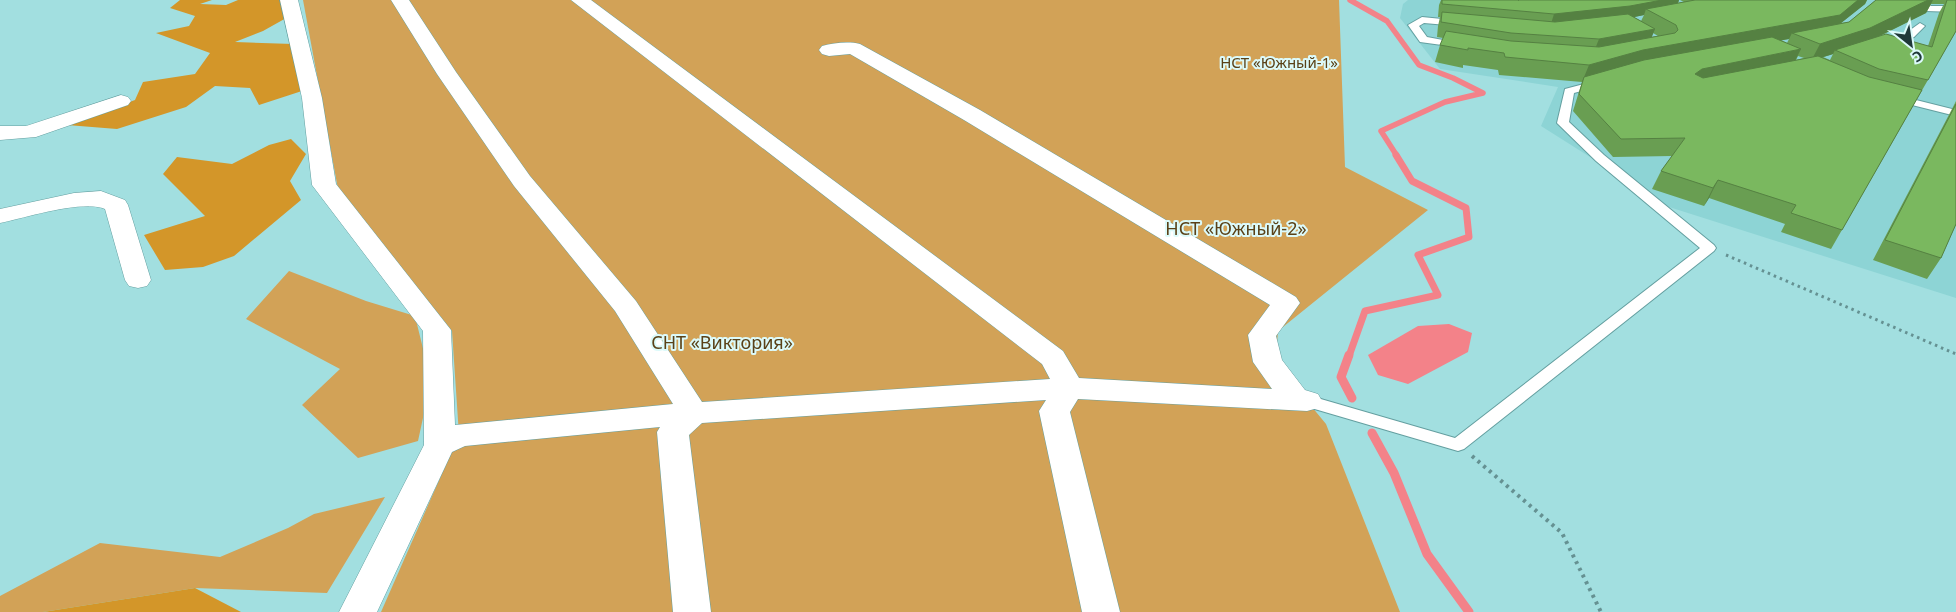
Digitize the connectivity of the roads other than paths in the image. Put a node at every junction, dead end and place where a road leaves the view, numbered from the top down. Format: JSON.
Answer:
{"nodes":[{"id":1,"x":289,"y":0,"type":"edge"},
{"id":2,"x":400,"y":0,"type":"edge"},
{"id":3,"x":580,"y":0,"type":"edge"},
{"id":4,"x":1916,"y":0,"type":"edge"},
{"id":5,"x":1956,"y":10,"type":"edge"},
{"id":6,"x":1471,"y":25,"type":"edge"},
{"id":7,"x":1920,"y":26,"type":"dead end"},
{"id":8,"x":1469,"y":47,"type":"edge"},
{"id":9,"x":1874,"y":47,"type":"edge"},
{"id":10,"x":830,"y":50,"type":"dead end"},
{"id":11,"x":1607,"y":80,"type":"edge"},
{"id":12,"x":1883,"y":95,"type":"edge"},
{"id":13,"x":121,"y":101,"type":"dead end"},
{"id":14,"x":1956,"y":114,"type":"edge"},
{"id":15,"x":0,"y":133,"type":"edge"},
{"id":16,"x":0,"y":216,"type":"edge"},
{"id":17,"x":138,"y":280,"type":"dead end"},
{"id":18,"x":1070,"y":388,"type":"junction"},
{"id":19,"x":1302,"y":401,"type":"junction"},
{"id":20,"x":694,"y":413,"type":"junction"},
{"id":21,"x":440,"y":445,"type":"junction"},
{"id":22,"x":358,"y":612,"type":"edge"},
{"id":23,"x":692,"y":612,"type":"edge"},
{"id":24,"x":1101,"y":612,"type":"edge"}],
"edges":[{"from":1,"to":21,"type":"street"},
{"from":2,"to":20,"type":"street"},
{"from":3,"to":18,"type":"street"},
{"from":4,"to":5,"type":"lane"},
{"from":6,"to":8,"type":"lane"},
{"from":7,"to":9,"type":"lane"},
{"from":10,"to":19,"type":"street"},
{"from":11,"to":19,"type":"lane"},
{"from":12,"to":14,"type":"lane"},
{"from":13,"to":15,"type":"street"},
{"from":16,"to":17,"type":"street"},
{"from":18,"to":19,"type":"street"},
{"from":18,"to":20,"type":"street"},
{"from":18,"to":24,"type":"street"},
{"from":20,"to":21,"type":"street"},
{"from":20,"to":23,"type":"street"},
{"from":21,"to":22,"type":"street"}]}
